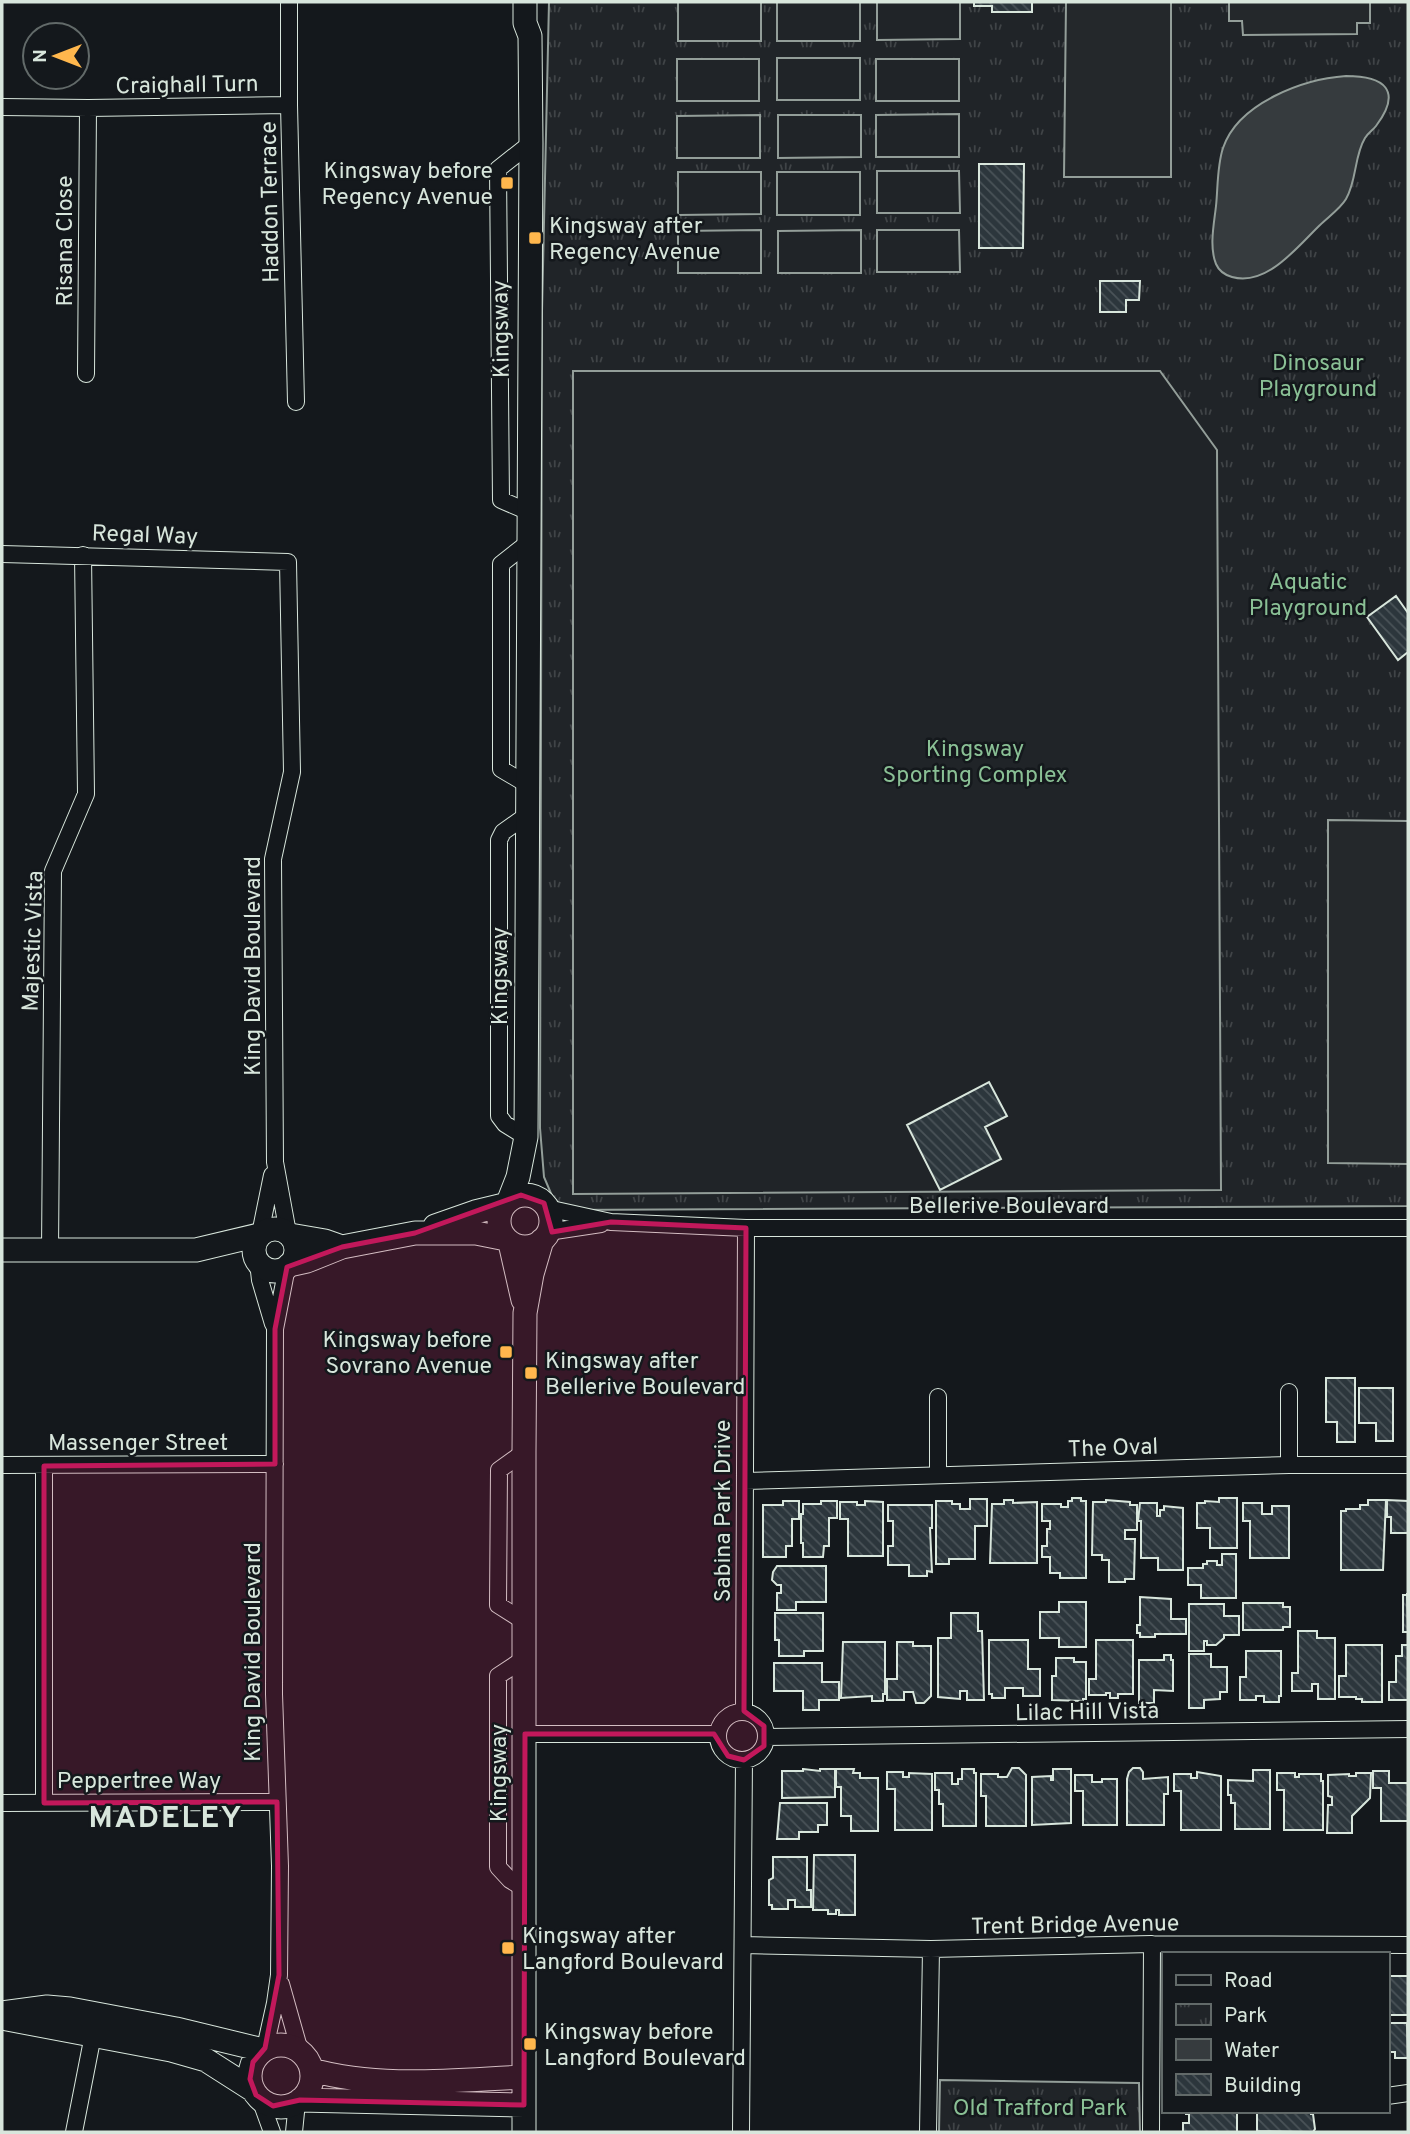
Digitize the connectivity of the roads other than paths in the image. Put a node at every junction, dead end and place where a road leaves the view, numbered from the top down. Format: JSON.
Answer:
{"nodes":[{"id":1,"x":289,"y":2,"type":"edge"},
{"id":2,"x":525,"y":2,"type":"edge"},
{"id":3,"x":538,"y":2,"type":"edge"},
{"id":4,"x":530,"y":36,"type":"junction"},
{"id":5,"x":289,"y":105,"type":"junction"},
{"id":6,"x":2,"y":107,"type":"edge"},
{"id":7,"x":88,"y":108,"type":"junction"},
{"id":8,"x":531,"y":144,"type":"junction"},
{"id":9,"x":86,"y":374,"type":"dead end"},
{"id":10,"x":296,"y":402,"type":"dead end"},
{"id":11,"x":529,"y":512,"type":"junction"},
{"id":12,"x":2,"y":554,"type":"edge"},
{"id":13,"x":83,"y":555,"type":"junction"},
{"id":14,"x":288,"y":562,"type":"joint"},
{"id":15,"x":525,"y":1141,"type":"junction"},
{"id":16,"x":275,"y":1163,"type":"junction"},
{"id":17,"x":506,"y":1202,"type":"junction"},
{"id":18,"x":546,"y":1205,"type":"junction"},
{"id":19,"x":611,"y":1222,"type":"junction"},
{"id":20,"x":746,"y":1228,"type":"junction"},
{"id":21,"x":1408,"y":1228,"type":"edge"},
{"id":22,"x":415,"y":1233,"type":"junction"},
{"id":23,"x":289,"y":1234,"type":"junction"},
{"id":24,"x":259,"y":1235,"type":"junction"},
{"id":25,"x":545,"y":1236,"type":"junction"},
{"id":26,"x":508,"y":1241,"type":"junction"},
{"id":27,"x":342,"y":1247,"type":"junction"},
{"id":28,"x":196,"y":1250,"type":"junction"},
{"id":29,"x":2,"y":1251,"type":"edge"},
{"id":30,"x":50,"y":1251,"type":"junction"},
{"id":31,"x":257,"y":1262,"type":"junction"},
{"id":32,"x":288,"y":1266,"type":"junction"},
{"id":33,"x":526,"y":1313,"type":"junction"},
{"id":34,"x":275,"y":1329,"type":"junction"},
{"id":35,"x":1289,"y":1392,"type":"dead end"},
{"id":36,"x":938,"y":1396,"type":"dead end"},
{"id":37,"x":275,"y":1464,"type":"junction"},
{"id":38,"x":2,"y":1465,"type":"edge"},
{"id":39,"x":1289,"y":1465,"type":"junction"},
{"id":40,"x":1408,"y":1465,"type":"edge"},
{"id":41,"x":44,"y":1466,"type":"junction"},
{"id":42,"x":938,"y":1475,"type":"junction"},
{"id":43,"x":746,"y":1481,"type":"junction"},
{"id":44,"x":525,"y":1658,"type":"junction"},
{"id":45,"x":744,"y":1711,"type":"junction"},
{"id":46,"x":1408,"y":1729,"type":"edge"},
{"id":47,"x":525,"y":1734,"type":"junction"},
{"id":48,"x":718,"y":1734,"type":"junction"},
{"id":49,"x":766,"y":1737,"type":"junction"},
{"id":50,"x":744,"y":1760,"type":"junction"},
{"id":51,"x":277,"y":1802,"type":"junction"},
{"id":52,"x":2,"y":1803,"type":"edge"},
{"id":53,"x":44,"y":1803,"type":"junction"},
{"id":54,"x":525,"y":1889,"type":"junction"},
{"id":55,"x":1152,"y":1944,"type":"junction"},
{"id":56,"x":744,"y":1945,"type":"junction"},
{"id":57,"x":1408,"y":1945,"type":"edge"},
{"id":58,"x":931,"y":1949,"type":"junction"},
{"id":59,"x":279,"y":1975,"type":"junction"},
{"id":60,"x":2,"y":2015,"type":"edge"},
{"id":61,"x":93,"y":2035,"type":"junction"},
{"id":62,"x":264,"y":2049,"type":"junction"},
{"id":63,"x":306,"y":2061,"type":"junction"},
{"id":64,"x":524,"y":2077,"type":"junction"},
{"id":65,"x":1408,"y":2093,"type":"edge"},
{"id":66,"x":256,"y":2094,"type":"junction"},
{"id":67,"x":1389,"y":2096,"type":"edge"},
{"id":68,"x":299,"y":2101,"type":"junction"},
{"id":69,"x":524,"y":2105,"type":"junction"},
{"id":70,"x":74,"y":2132,"type":"edge"},
{"id":71,"x":272,"y":2132,"type":"edge"},
{"id":72,"x":294,"y":2132,"type":"edge"},
{"id":73,"x":524,"y":2132,"type":"edge"},
{"id":74,"x":741,"y":2132,"type":"edge"},
{"id":75,"x":929,"y":2132,"type":"edge"},
{"id":76,"x":1151,"y":2132,"type":"edge"}],
"edges":[{"from":1,"to":5,"type":"street","name":"Haddon Terrace"},
{"from":2,"to":4,"type":"main road","name":"Kingsway"},
{"from":3,"to":4,"type":"main road","name":"Kingsway"},
{"from":4,"to":8,"type":"main road","name":"Kingsway"},
{"from":5,"to":7,"type":"street","name":"Craighall Turn"},
{"from":5,"to":10,"type":"street","name":"Haddon Terrace"},
{"from":6,"to":7,"type":"street","name":"Craighall Turn"},
{"from":7,"to":9,"type":"street","name":"Risana Close"},
{"from":8,"to":11,"type":"main road","name":"Kingsway"},
{"from":8,"to":11,"type":"street","name":"Kingsway"},
{"from":11,"to":15,"type":"main road","name":"Kingsway"},
{"from":12,"to":13,"type":"street","name":"Regal Way"},
{"from":13,"to":14,"type":"street","name":"Regal Way"},
{"from":13,"to":30,"type":"street","name":"Majestic Vista"},
{"from":14,"to":16,"type":"street","name":"King David Boulevard"},
{"from":15,"to":17,"type":"main road","name":"Kingsway"},
{"from":15,"to":18,"type":"main road","name":"Kingsway"},
{"from":16,"to":23,"type":"street","name":"King David Boulevard"},
{"from":16,"to":24,"type":"street","name":"King David Boulevard"},
{"from":17,"to":18,"type":"main road"},
{"from":17,"to":22,"type":"main road"},
{"from":17,"to":26,"type":"main road","name":"Kingsway"},
{"from":18,"to":19,"type":"street","name":"Bellerive Boulevard"},
{"from":18,"to":25,"type":"main road","name":"Kingsway"},
{"from":19,"to":20,"type":"street","name":"Bellerive Boulevard"},
{"from":19,"to":25,"type":"street","name":"Bellerive Boulevard"},
{"from":20,"to":21,"type":"street","name":"Bellerive Boulevard"},
{"from":20,"to":43,"type":"street","name":"Sabina Park Drive"},
{"from":22,"to":26,"type":"main road"},
{"from":22,"to":27,"type":"main road"},
{"from":23,"to":24,"type":"main road"},
{"from":23,"to":27,"type":"main road"},
{"from":23,"to":32,"type":"main road"},
{"from":24,"to":28,"type":"main road"},
{"from":24,"to":31,"type":"main road"},
{"from":25,"to":26,"type":"main road"},
{"from":25,"to":33,"type":"main road","name":"Kingsway"},
{"from":26,"to":33,"type":"main road","name":"Kingsway"},
{"from":27,"to":32,"type":"main road"},
{"from":28,"to":30,"type":"main road"},
{"from":28,"to":31,"type":"main road"},
{"from":29,"to":30,"type":"main road"},
{"from":31,"to":32,"type":"main road"},
{"from":31,"to":34,"type":"street","name":"King David Boulevard"},
{"from":32,"to":34,"type":"street","name":"King David Boulevard"},
{"from":33,"to":44,"type":"main road","name":"Kingsway"},
{"from":34,"to":37,"type":"street","name":"King David Boulevard"},
{"from":35,"to":39,"type":"street"},
{"from":36,"to":42,"type":"street"},
{"from":37,"to":41,"type":"street","name":"Massenger Street"},
{"from":37,"to":51,"type":"street","name":"King David Boulevard"},
{"from":38,"to":41,"type":"street","name":"Massenger Street"},
{"from":39,"to":40,"type":"street","name":"The Oval"},
{"from":39,"to":42,"type":"street","name":"The Oval"},
{"from":41,"to":53,"type":"street"},
{"from":42,"to":43,"type":"street","name":"The Oval"},
{"from":43,"to":45,"type":"street","name":"Sabina Park Drive"},
{"from":44,"to":47,"type":"main road","name":"Kingsway"},
{"from":44,"to":54,"type":"street","name":"Kingsway"},
{"from":45,"to":48,"type":"street"},
{"from":45,"to":49,"type":"street"},
{"from":46,"to":49,"type":"street","name":"Lilac Hill Vista"},
{"from":47,"to":48,"type":"street"},
{"from":47,"to":54,"type":"main road","name":"Kingsway"},
{"from":48,"to":50,"type":"street"},
{"from":49,"to":50,"type":"street"},
{"from":50,"to":56,"type":"street"},
{"from":51,"to":53,"type":"street","name":"Peppertree Way"},
{"from":51,"to":59,"type":"street","name":"King David Boulevard"},
{"from":52,"to":53,"type":"street","name":"Peppertree Way"},
{"from":54,"to":64,"type":"main road","name":"Kingsway"},
{"from":55,"to":57,"type":"street","name":"Trent Bridge Avenue"},
{"from":55,"to":58,"type":"street","name":"Trent Bridge Avenue"},
{"from":55,"to":76,"type":"street"},
{"from":56,"to":58,"type":"street","name":"Trent Bridge Avenue"},
{"from":56,"to":74,"type":"street"},
{"from":58,"to":75,"type":"street"},
{"from":59,"to":62,"type":"street","name":"King David Boulevard"},
{"from":59,"to":63,"type":"street","name":"King David Boulevard"},
{"from":60,"to":61,"type":"main road"},
{"from":60,"to":62,"type":"main road"},
{"from":61,"to":66,"type":"main road"},
{"from":61,"to":70,"type":"street"},
{"from":62,"to":63,"type":"main road"},
{"from":62,"to":66,"type":"main road"},
{"from":63,"to":64,"type":"main road"},
{"from":63,"to":68,"type":"main road"},
{"from":64,"to":69,"type":"main road","name":"Kingsway"},
{"from":65,"to":67,"type":"street"},
{"from":66,"to":68,"type":"main road"},
{"from":66,"to":71,"type":"street"},
{"from":68,"to":69,"type":"main road"},
{"from":68,"to":72,"type":"street"},
{"from":69,"to":73,"type":"main road","name":"Kingsway"}]}
